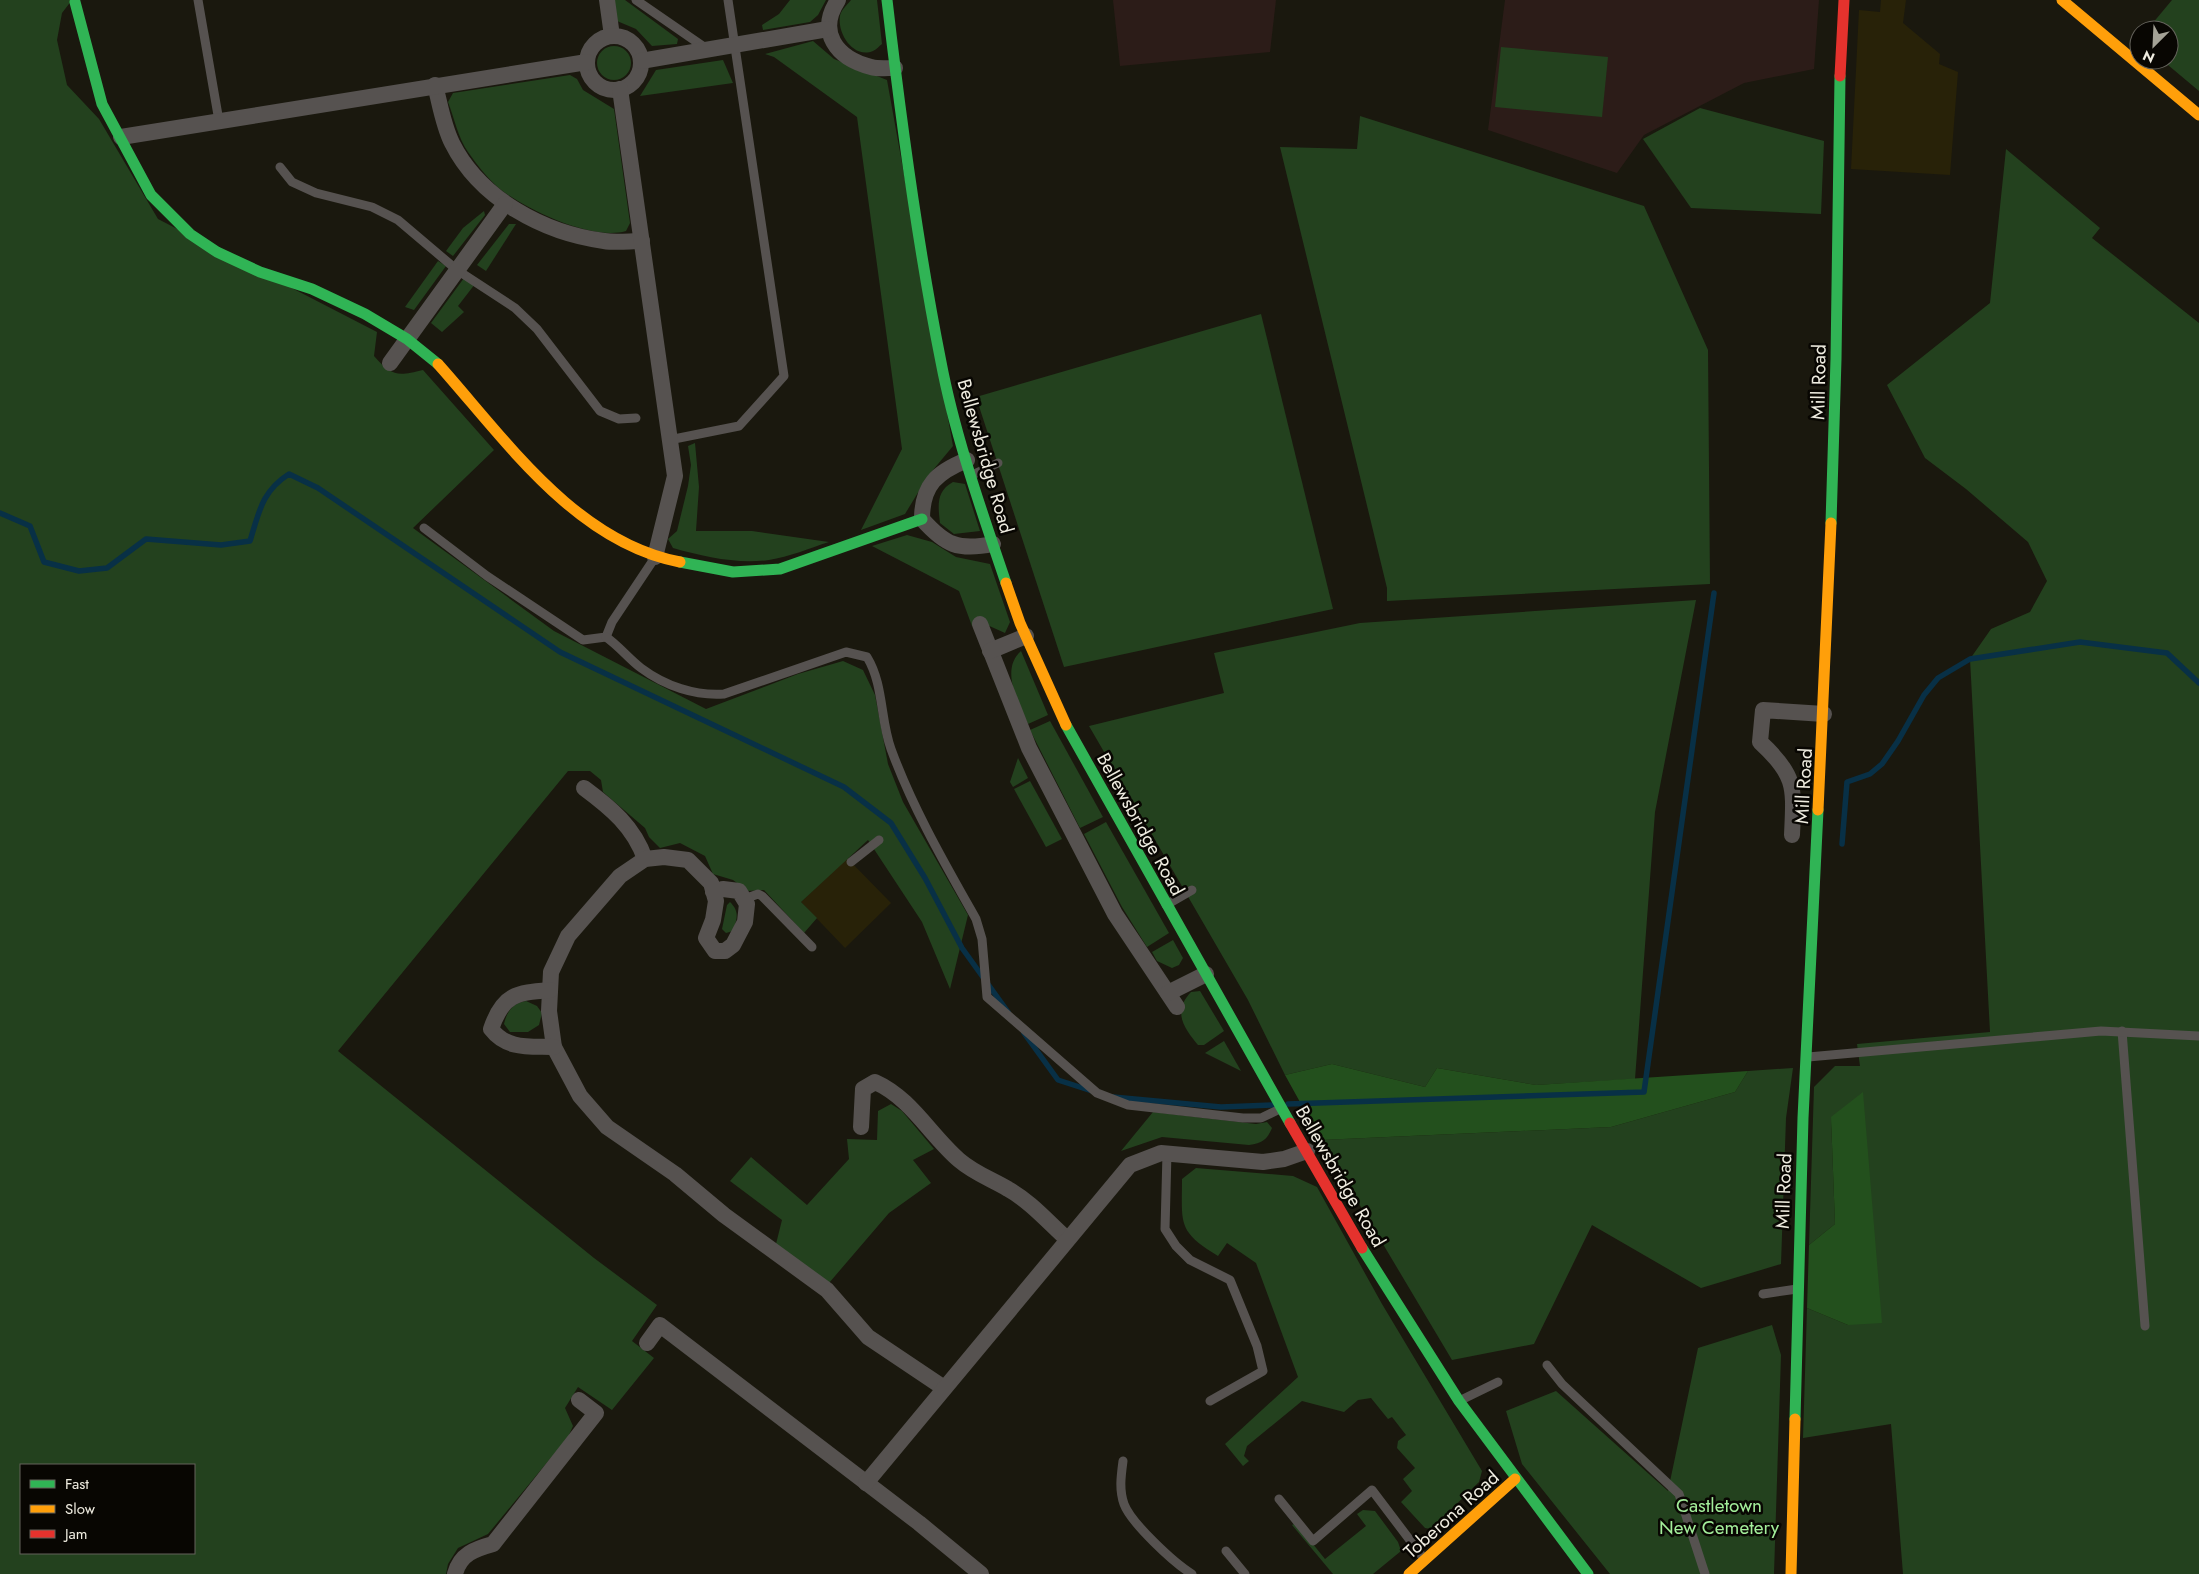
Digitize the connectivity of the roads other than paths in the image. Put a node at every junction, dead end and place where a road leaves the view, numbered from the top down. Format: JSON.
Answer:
{"nodes":[{"id":1,"x":198,"y":0,"type":"edge"},
{"id":2,"x":607,"y":0,"type":"edge"},
{"id":3,"x":636,"y":0,"type":"edge"},
{"id":4,"x":728,"y":0,"type":"edge"},
{"id":5,"x":838,"y":0,"type":"edge"},
{"id":6,"x":887,"y":0,"type":"edge"},
{"id":7,"x":1844,"y":0,"type":"edge"},
{"id":8,"x":2062,"y":0,"type":"edge"},
{"id":9,"x":75,"y":2,"type":"dead end"},
{"id":10,"x":828,"y":29,"type":"junction"},
{"id":11,"x":612,"y":36,"type":"junction"},
{"id":12,"x":735,"y":44,"type":"junction"},
{"id":13,"x":707,"y":49,"type":"junction"},
{"id":14,"x":641,"y":61,"type":"junction"},
{"id":15,"x":586,"y":62,"type":"junction"},
{"id":16,"x":895,"y":68,"type":"junction"},
{"id":17,"x":435,"y":85,"type":"junction"},
{"id":18,"x":620,"y":90,"type":"junction"},
{"id":19,"x":2199,"y":115,"type":"edge"},
{"id":20,"x":219,"y":121,"type":"junction"},
{"id":21,"x":121,"y":137,"type":"junction"},
{"id":22,"x":280,"y":167,"type":"dead end"},
{"id":23,"x":505,"y":204,"type":"junction"},
{"id":24,"x":642,"y":241,"type":"junction"},
{"id":25,"x":457,"y":270,"type":"junction"},
{"id":26,"x":407,"y":339,"type":"junction"},
{"id":27,"x":390,"y":363,"type":"dead end"},
{"id":28,"x":636,"y":418,"type":"dead end"},
{"id":29,"x":669,"y":440,"type":"junction"},
{"id":30,"x":998,"y":463,"type":"dead end"},
{"id":31,"x":969,"y":468,"type":"junction"},
{"id":32,"x":922,"y":519,"type":"junction"},
{"id":33,"x":424,"y":528,"type":"dead end"},
{"id":34,"x":993,"y":544,"type":"junction"},
{"id":35,"x":655,"y":557,"type":"junction"},
{"id":36,"x":980,"y":624,"type":"dead end"},
{"id":37,"x":1026,"y":636,"type":"junction"},
{"id":38,"x":606,"y":637,"type":"junction"},
{"id":39,"x":990,"y":651,"type":"junction"},
{"id":40,"x":1824,"y":714,"type":"junction"},
{"id":41,"x":584,"y":788,"type":"dead end"},
{"id":42,"x":1792,"y":835,"type":"dead end"},
{"id":43,"x":880,"y":840,"type":"dead end"},
{"id":44,"x":645,"y":860,"type":"junction"},
{"id":45,"x":852,"y":862,"type":"dead end"},
{"id":46,"x":1192,"y":890,"type":"dead end"},
{"id":47,"x":713,"y":892,"type":"junction"},
{"id":48,"x":744,"y":899,"type":"junction"},
{"id":49,"x":1166,"y":905,"type":"junction"},
{"id":50,"x":812,"y":947,"type":"dead end"},
{"id":51,"x":1206,"y":974,"type":"junction"},
{"id":52,"x":550,"y":990,"type":"junction"},
{"id":53,"x":2122,"y":1031,"type":"junction"},
{"id":54,"x":2199,"y":1036,"type":"edge"},
{"id":55,"x":554,"y":1047,"type":"junction"},
{"id":56,"x":1807,"y":1058,"type":"junction"},
{"id":57,"x":1282,"y":1108,"type":"junction"},
{"id":58,"x":861,"y":1127,"type":"dead end"},
{"id":59,"x":1307,"y":1151,"type":"junction"},
{"id":60,"x":1167,"y":1153,"type":"junction"},
{"id":61,"x":1067,"y":1239,"type":"junction"},
{"id":62,"x":1798,"y":1289,"type":"junction"},
{"id":63,"x":1763,"y":1294,"type":"dead end"},
{"id":64,"x":2145,"y":1326,"type":"dead end"},
{"id":65,"x":647,"y":1343,"type":"dead end"},
{"id":66,"x":1547,"y":1364,"type":"dead end"},
{"id":67,"x":1498,"y":1382,"type":"dead end"},
{"id":68,"x":944,"y":1388,"type":"junction"},
{"id":69,"x":579,"y":1400,"type":"dead end"},
{"id":70,"x":1210,"y":1401,"type":"dead end"},
{"id":71,"x":1459,"y":1401,"type":"junction"},
{"id":72,"x":1122,"y":1461,"type":"dead end"},
{"id":73,"x":1515,"y":1479,"type":"junction"},
{"id":74,"x":866,"y":1483,"type":"junction"},
{"id":75,"x":1279,"y":1499,"type":"dead end"},
{"id":76,"x":1226,"y":1551,"type":"dead end"},
{"id":77,"x":1426,"y":1560,"type":"junction"},
{"id":78,"x":455,"y":1574,"type":"edge"},
{"id":79,"x":981,"y":1574,"type":"edge"},
{"id":80,"x":1192,"y":1574,"type":"edge"},
{"id":81,"x":1245,"y":1574,"type":"edge"},
{"id":82,"x":1410,"y":1574,"type":"edge"},
{"id":83,"x":1588,"y":1574,"type":"edge"},
{"id":84,"x":1705,"y":1574,"type":"edge"},
{"id":85,"x":1791,"y":1574,"type":"edge"}],
"edges":[{"from":1,"to":20,"type":"lane"},
{"from":2,"to":11,"type":"street"},
{"from":3,"to":13,"type":"lane"},
{"from":4,"to":12,"type":"lane"},
{"from":5,"to":10,"type":"street"},
{"from":6,"to":16,"type":"street","name":"Bellewsbridge Road"},
{"from":7,"to":40,"type":"street","name":"Mill Road"},
{"from":8,"to":19,"type":"street"},
{"from":9,"to":21,"type":"street"},
{"from":10,"to":12,"type":"street"},
{"from":10,"to":16,"type":"street"},
{"from":11,"to":14,"type":"street"},
{"from":11,"to":15,"type":"street"},
{"from":12,"to":13,"type":"street"},
{"from":12,"to":29,"type":"lane"},
{"from":13,"to":14,"type":"street"},
{"from":14,"to":18,"type":"street"},
{"from":15,"to":17,"type":"street"},
{"from":15,"to":18,"type":"street"},
{"from":16,"to":31,"type":"street","name":"Bellewsbridge Road"},
{"from":17,"to":20,"type":"street"},
{"from":17,"to":23,"type":"street"},
{"from":18,"to":24,"type":"street"},
{"from":20,"to":21,"type":"street"},
{"from":21,"to":26,"type":"street"},
{"from":22,"to":25,"type":"lane"},
{"from":23,"to":24,"type":"street"},
{"from":23,"to":25,"type":"street"},
{"from":24,"to":29,"type":"street"},
{"from":25,"to":26,"type":"street"},
{"from":25,"to":28,"type":"lane"},
{"from":26,"to":27,"type":"street"},
{"from":26,"to":35,"type":"street"},
{"from":29,"to":35,"type":"street"},
{"from":30,"to":31,"type":"lane"},
{"from":31,"to":32,"type":"street"},
{"from":31,"to":34,"type":"street","name":"Bellewsbridge Road"},
{"from":32,"to":34,"type":"street"},
{"from":32,"to":35,"type":"street"},
{"from":33,"to":38,"type":"lane"},
{"from":34,"to":37,"type":"street","name":"Bellewsbridge Road"},
{"from":35,"to":38,"type":"lane"},
{"from":36,"to":39,"type":"street"},
{"from":37,"to":39,"type":"street"},
{"from":37,"to":49,"type":"street","name":"Bellewsbridge Road"},
{"from":38,"to":57,"type":"lane"},
{"from":39,"to":51,"type":"street"},
{"from":40,"to":42,"type":"street"},
{"from":40,"to":56,"type":"street","name":"Mill Road"},
{"from":41,"to":44,"type":"street"},
{"from":43,"to":45,"type":"lane"},
{"from":44,"to":47,"type":"street"},
{"from":44,"to":52,"type":"street"},
{"from":46,"to":49,"type":"lane"},
{"from":47,"to":48,"type":"street"},
{"from":47,"to":48,"type":"street"},
{"from":48,"to":50,"type":"lane"},
{"from":49,"to":51,"type":"street","name":"Bellewsbridge Road"},
{"from":51,"to":57,"type":"street","name":"Bellewsbridge Road"},
{"from":52,"to":55,"type":"street"},
{"from":52,"to":55,"type":"street"},
{"from":53,"to":54,"type":"lane"},
{"from":53,"to":56,"type":"lane"},
{"from":53,"to":64,"type":"lane"},
{"from":55,"to":68,"type":"street"},
{"from":56,"to":62,"type":"street","name":"Mill Road"},
{"from":57,"to":59,"type":"street","name":"Bellewsbridge Road"},
{"from":58,"to":61,"type":"street"},
{"from":59,"to":60,"type":"street"},
{"from":59,"to":71,"type":"street","name":"Bellewsbridge Road"},
{"from":60,"to":61,"type":"street"},
{"from":60,"to":70,"type":"lane"},
{"from":61,"to":68,"type":"street"},
{"from":62,"to":63,"type":"lane"},
{"from":62,"to":85,"type":"street","name":"Mill Road"},
{"from":65,"to":74,"type":"street"},
{"from":66,"to":84,"type":"lane"},
{"from":67,"to":71,"type":"lane"},
{"from":68,"to":74,"type":"street"},
{"from":69,"to":78,"type":"street"},
{"from":71,"to":73,"type":"street","name":"Bellewsbridge Road"},
{"from":72,"to":80,"type":"lane"},
{"from":73,"to":77,"type":"street","name":"Toberona Road"},
{"from":73,"to":83,"type":"street","name":"Bellewsbridge Road"},
{"from":74,"to":79,"type":"street"},
{"from":75,"to":77,"type":"lane"},
{"from":76,"to":81,"type":"lane"},
{"from":77,"to":82,"type":"street","name":"Toberona Road"}]}
